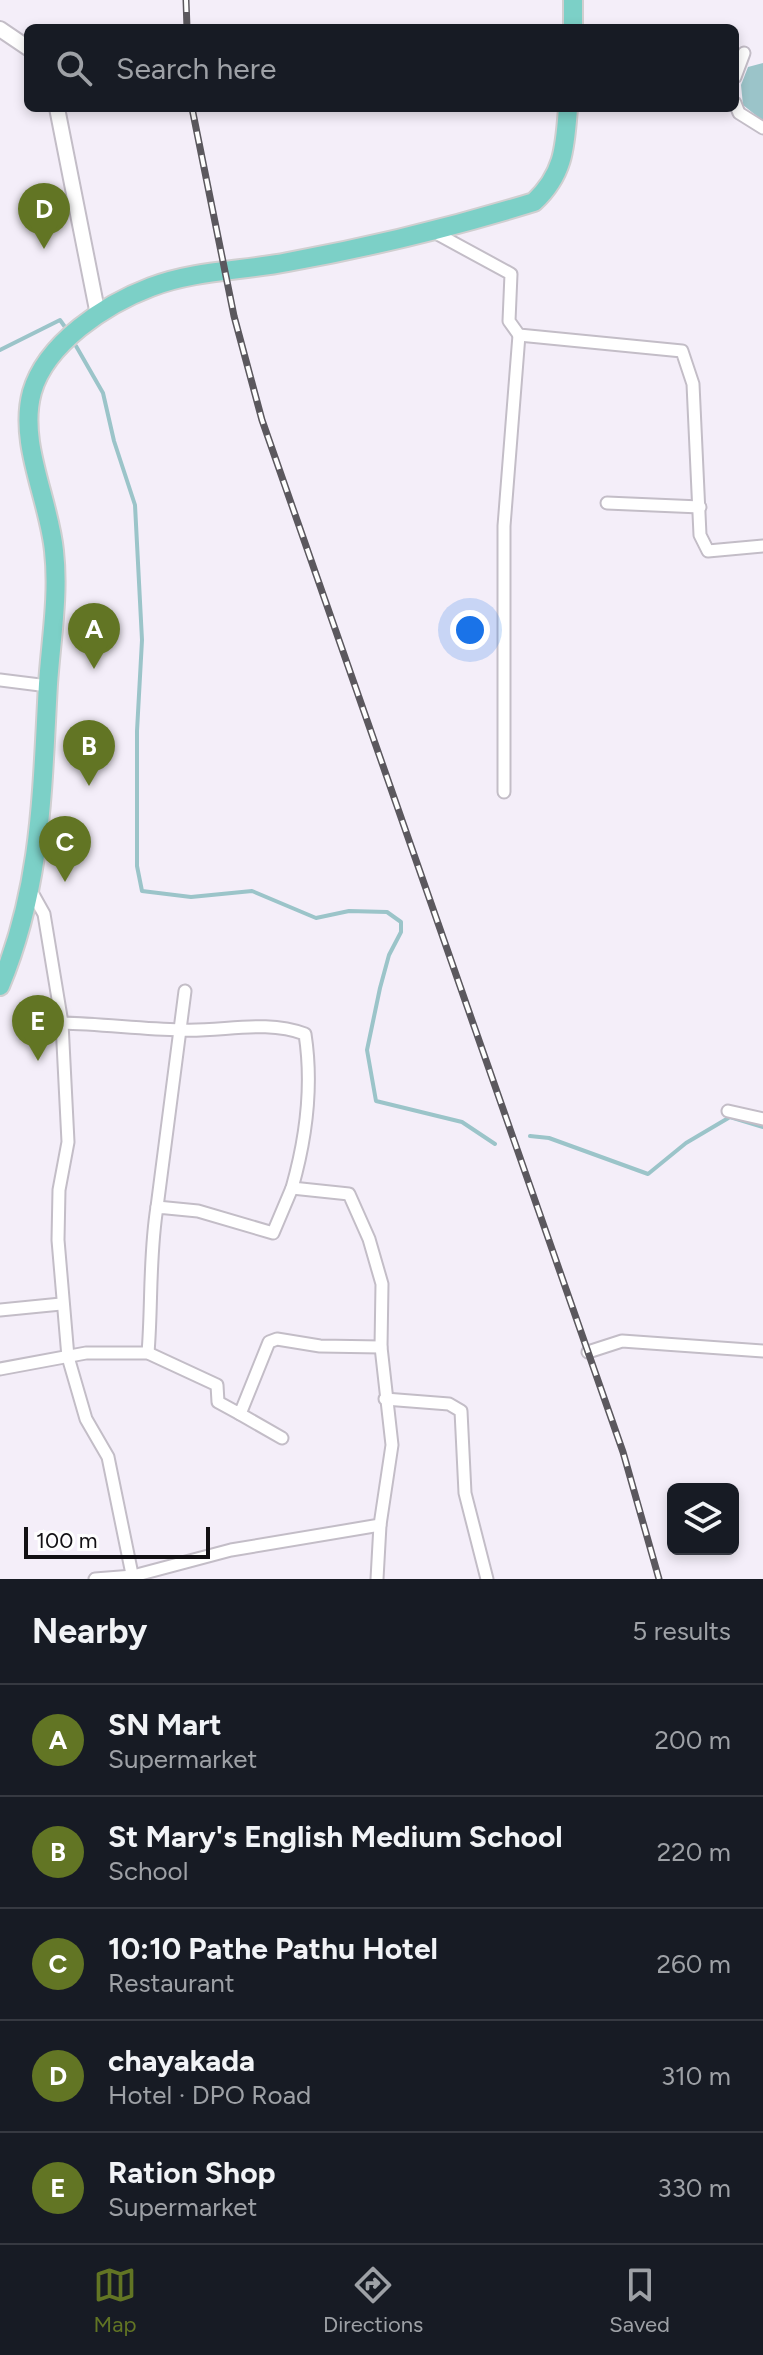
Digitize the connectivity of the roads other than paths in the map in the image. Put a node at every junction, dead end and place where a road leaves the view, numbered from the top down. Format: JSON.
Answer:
{"nodes":[{"id":1,"x":573,"y":0,"type":"edge"},
{"id":2,"x":573,"y":24,"type":"edge"},
{"id":3,"x":0,"y":29,"type":"edge"},
{"id":4,"x":24,"y":45,"type":"edge"},
{"id":5,"x":744,"y":53,"type":"dead end"},
{"id":6,"x":739,"y":66,"type":"edge"},
{"id":7,"x":58,"y":112,"type":"edge"},
{"id":8,"x":567,"y":112,"type":"edge"},
{"id":9,"x":739,"y":112,"type":"edge"},
{"id":10,"x":763,"y":128,"type":"edge"},
{"id":11,"x":431,"y":230,"type":"junction"},
{"id":12,"x":98,"y":315,"type":"junction"},
{"id":13,"x":519,"y":335,"type":"junction"},
{"id":14,"x":607,"y":503,"type":"dead end"},
{"id":15,"x":700,"y":507,"type":"junction"},
{"id":16,"x":763,"y":546,"type":"edge"},
{"id":17,"x":0,"y":680,"type":"edge"},
{"id":18,"x":48,"y":686,"type":"junction"},
{"id":19,"x":504,"y":792,"type":"dead end"},
{"id":20,"x":30,"y":889,"type":"junction"},
{"id":21,"x":0,"y":986,"type":"edge"},
{"id":22,"x":185,"y":991,"type":"dead end"},
{"id":23,"x":62,"y":1023,"type":"junction"},
{"id":24,"x":183,"y":1030,"type":"junction"},
{"id":25,"x":728,"y":1111,"type":"dead end"},
{"id":26,"x":763,"y":1119,"type":"edge"},
{"id":27,"x":292,"y":1188,"type":"junction"},
{"id":28,"x":157,"y":1207,"type":"junction"},
{"id":29,"x":61,"y":1304,"type":"junction"},
{"id":30,"x":0,"y":1310,"type":"edge"},
{"id":31,"x":381,"y":1347,"type":"junction"},
{"id":32,"x":763,"y":1351,"type":"edge"},
{"id":33,"x":588,"y":1352,"type":"dead end"},
{"id":34,"x":148,"y":1353,"type":"junction"},
{"id":35,"x":68,"y":1357,"type":"junction"},
{"id":36,"x":0,"y":1369,"type":"edge"},
{"id":37,"x":385,"y":1399,"type":"junction"},
{"id":38,"x":240,"y":1414,"type":"junction"},
{"id":39,"x":282,"y":1438,"type":"dead end"},
{"id":40,"x":380,"y":1525,"type":"junction"},
{"id":41,"x":133,"y":1578,"type":"edge"},
{"id":42,"x":95,"y":1579,"type":"edge"},
{"id":43,"x":377,"y":1579,"type":"edge"},
{"id":44,"x":487,"y":1579,"type":"edge"}],
"edges":[{"from":1,"to":2,"type":"main road"},
{"from":3,"to":4,"type":"street"},
{"from":5,"to":6,"type":"street"},
{"from":7,"to":12,"type":"street"},
{"from":8,"to":11,"type":"main road"},
{"from":9,"to":10,"type":"street"},
{"from":11,"to":12,"type":"main road"},
{"from":11,"to":13,"type":"street"},
{"from":12,"to":18,"type":"main road"},
{"from":13,"to":15,"type":"street"},
{"from":13,"to":19,"type":"street"},
{"from":14,"to":15,"type":"street"},
{"from":15,"to":16,"type":"street"},
{"from":17,"to":18,"type":"street"},
{"from":18,"to":20,"type":"main road"},
{"from":20,"to":21,"type":"main road"},
{"from":20,"to":23,"type":"street"},
{"from":22,"to":24,"type":"street"},
{"from":23,"to":24,"type":"street"},
{"from":23,"to":29,"type":"street"},
{"from":24,"to":27,"type":"street"},
{"from":24,"to":28,"type":"street"},
{"from":25,"to":26,"type":"street"},
{"from":27,"to":28,"type":"street"},
{"from":27,"to":31,"type":"street"},
{"from":28,"to":34,"type":"street"},
{"from":29,"to":30,"type":"street"},
{"from":29,"to":35,"type":"street"},
{"from":31,"to":37,"type":"street"},
{"from":31,"to":38,"type":"street"},
{"from":32,"to":33,"type":"street"},
{"from":34,"to":35,"type":"street"},
{"from":34,"to":38,"type":"street"},
{"from":35,"to":36,"type":"street"},
{"from":35,"to":41,"type":"street"},
{"from":37,"to":40,"type":"street"},
{"from":37,"to":44,"type":"street"},
{"from":38,"to":39,"type":"street"},
{"from":40,"to":41,"type":"street"},
{"from":40,"to":43,"type":"street"},
{"from":41,"to":42,"type":"street"}]}
